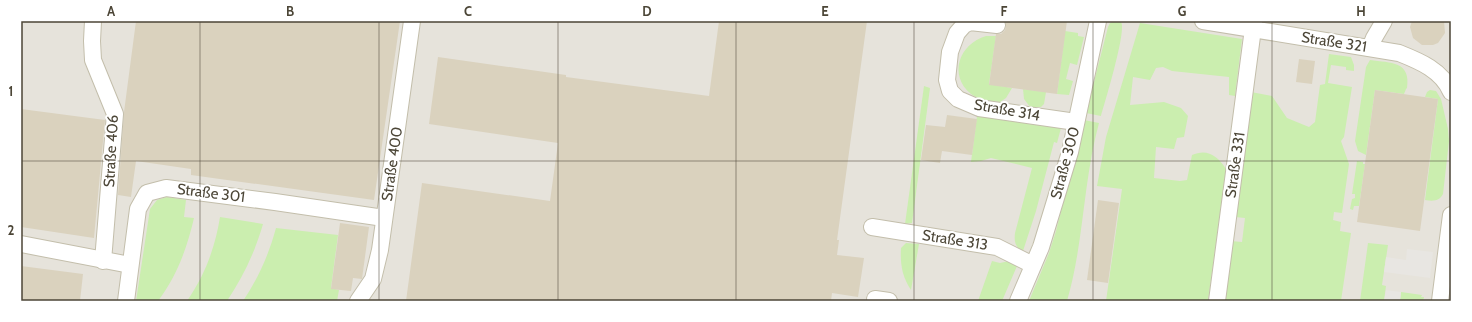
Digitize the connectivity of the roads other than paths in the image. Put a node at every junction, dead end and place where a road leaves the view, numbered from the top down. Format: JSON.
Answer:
{"nodes":[{"id":1,"x":94,"y":21,"type":"edge"},
{"id":2,"x":412,"y":21,"type":"edge"},
{"id":3,"x":1098,"y":21,"type":"edge"},
{"id":4,"x":1203,"y":21,"type":"edge"},
{"id":5,"x":1384,"y":21,"type":"edge"},
{"id":6,"x":997,"y":25,"type":"dead end"},
{"id":7,"x":1254,"y":25,"type":"edge"},
{"id":8,"x":1370,"y":48,"type":"junction"},
{"id":9,"x":1451,"y":92,"type":"edge"},
{"id":10,"x":1076,"y":122,"type":"junction"},
{"id":11,"x":1451,"y":215,"type":"edge"},
{"id":12,"x":384,"y":218,"type":"junction"},
{"id":13,"x":872,"y":227,"type":"dead end"},
{"id":14,"x":21,"y":244,"type":"edge"},
{"id":15,"x":103,"y":261,"type":"junction"},
{"id":16,"x":130,"y":265,"type":"junction"},
{"id":17,"x":1033,"y":265,"type":"junction"},
{"id":18,"x":126,"y":301,"type":"edge"},
{"id":19,"x":358,"y":301,"type":"edge"},
{"id":20,"x":1018,"y":301,"type":"edge"},
{"id":21,"x":1217,"y":301,"type":"edge"},
{"id":22,"x":1440,"y":301,"type":"edge"}],
"edges":[{"from":1,"to":15,"type":"street","name":"Straße 406"},
{"from":2,"to":12,"type":"street","name":"Straße 400"},
{"from":3,"to":10,"type":"street","name":"Straße 300"},
{"from":4,"to":7,"type":"street","name":"Straße 321"},
{"from":5,"to":8,"type":"street"},
{"from":6,"to":10,"type":"street","name":"Straße 314"},
{"from":7,"to":8,"type":"street","name":"Straße 321"},
{"from":7,"to":21,"type":"street","name":"Straße 331"},
{"from":8,"to":9,"type":"street","name":"Straße 321"},
{"from":10,"to":17,"type":"street","name":"Straße 300"},
{"from":11,"to":22,"type":"street"},
{"from":12,"to":16,"type":"street","name":"Straße 301"},
{"from":12,"to":19,"type":"street","name":"Straße 400"},
{"from":13,"to":17,"type":"street","name":"Straße 313"},
{"from":14,"to":15,"type":"street"},
{"from":15,"to":16,"type":"street"},
{"from":16,"to":18,"type":"street","name":"Straße 301"},
{"from":17,"to":20,"type":"street","name":"Straße 300"}]}
